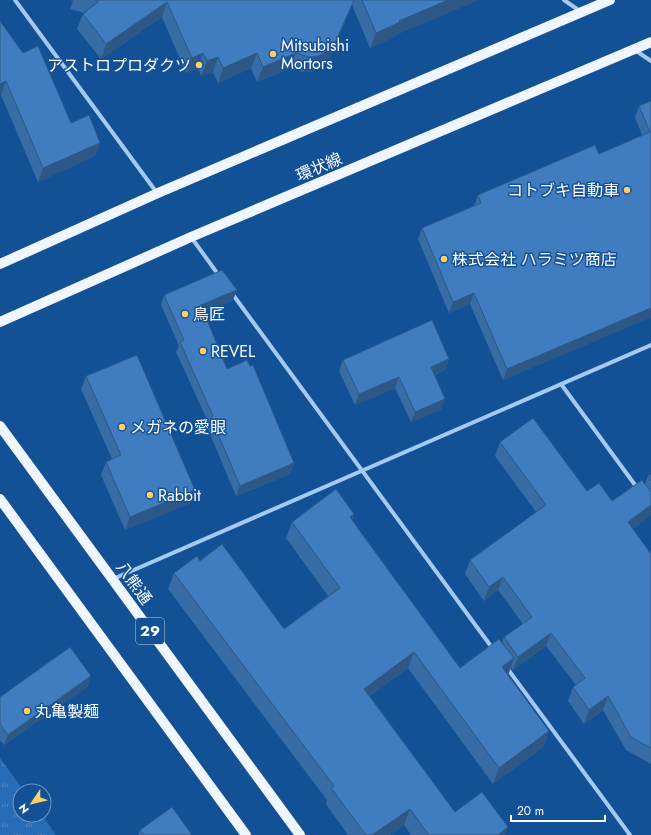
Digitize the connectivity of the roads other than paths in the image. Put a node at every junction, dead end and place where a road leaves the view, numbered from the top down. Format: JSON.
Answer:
{"nodes":[{"id":1,"x":15,"y":0,"type":"edge"},
{"id":2,"x":564,"y":0,"type":"edge"},
{"id":3,"x":610,"y":0,"type":"edge"},
{"id":4,"x":582,"y":12,"type":"junction"},
{"id":5,"x":651,"y":42,"type":"edge"},
{"id":6,"x":634,"y":49,"type":"junction"},
{"id":7,"x":651,"y":61,"type":"edge"},
{"id":8,"x":158,"y":193,"type":"junction"},
{"id":9,"x":191,"y":237,"type":"junction"},
{"id":10,"x":0,"y":264,"type":"edge"},
{"id":11,"x":0,"y":322,"type":"edge"},
{"id":12,"x":651,"y":345,"type":"edge"},
{"id":13,"x":561,"y":384,"type":"junction"},
{"id":14,"x":0,"y":426,"type":"edge"},
{"id":15,"x":362,"y":471,"type":"junction"},
{"id":16,"x":642,"y":495,"type":"edge"},
{"id":17,"x":0,"y":499,"type":"edge"},
{"id":18,"x":112,"y":579,"type":"junction"},
{"id":19,"x":498,"y":656,"type":"edge"},
{"id":20,"x":503,"y":662,"type":"edge"},
{"id":21,"x":246,"y":835,"type":"edge"},
{"id":22,"x":300,"y":835,"type":"edge"},
{"id":23,"x":630,"y":835,"type":"edge"}],
"edges":[{"from":1,"to":8,"type":"street"},
{"from":2,"to":4,"type":"street"},
{"from":3,"to":4,"type":"main road"},
{"from":4,"to":8,"type":"main road"},
{"from":5,"to":6,"type":"main road","name":"環状線"},
{"from":6,"to":7,"type":"street"},
{"from":6,"to":9,"type":"main road","name":"環状線"},
{"from":8,"to":10,"type":"main road"},
{"from":9,"to":11,"type":"main road","name":"環状線"},
{"from":9,"to":15,"type":"street"},
{"from":12,"to":13,"type":"street"},
{"from":13,"to":15,"type":"street"},
{"from":13,"to":16,"type":"street"},
{"from":14,"to":18,"type":"main road","name":"八熊通","number":"29"},
{"from":15,"to":18,"type":"street"},
{"from":15,"to":19,"type":"street"},
{"from":17,"to":21,"type":"main road"},
{"from":18,"to":22,"type":"main road","name":"八熊通","number":"29"},
{"from":20,"to":23,"type":"street"}]}
